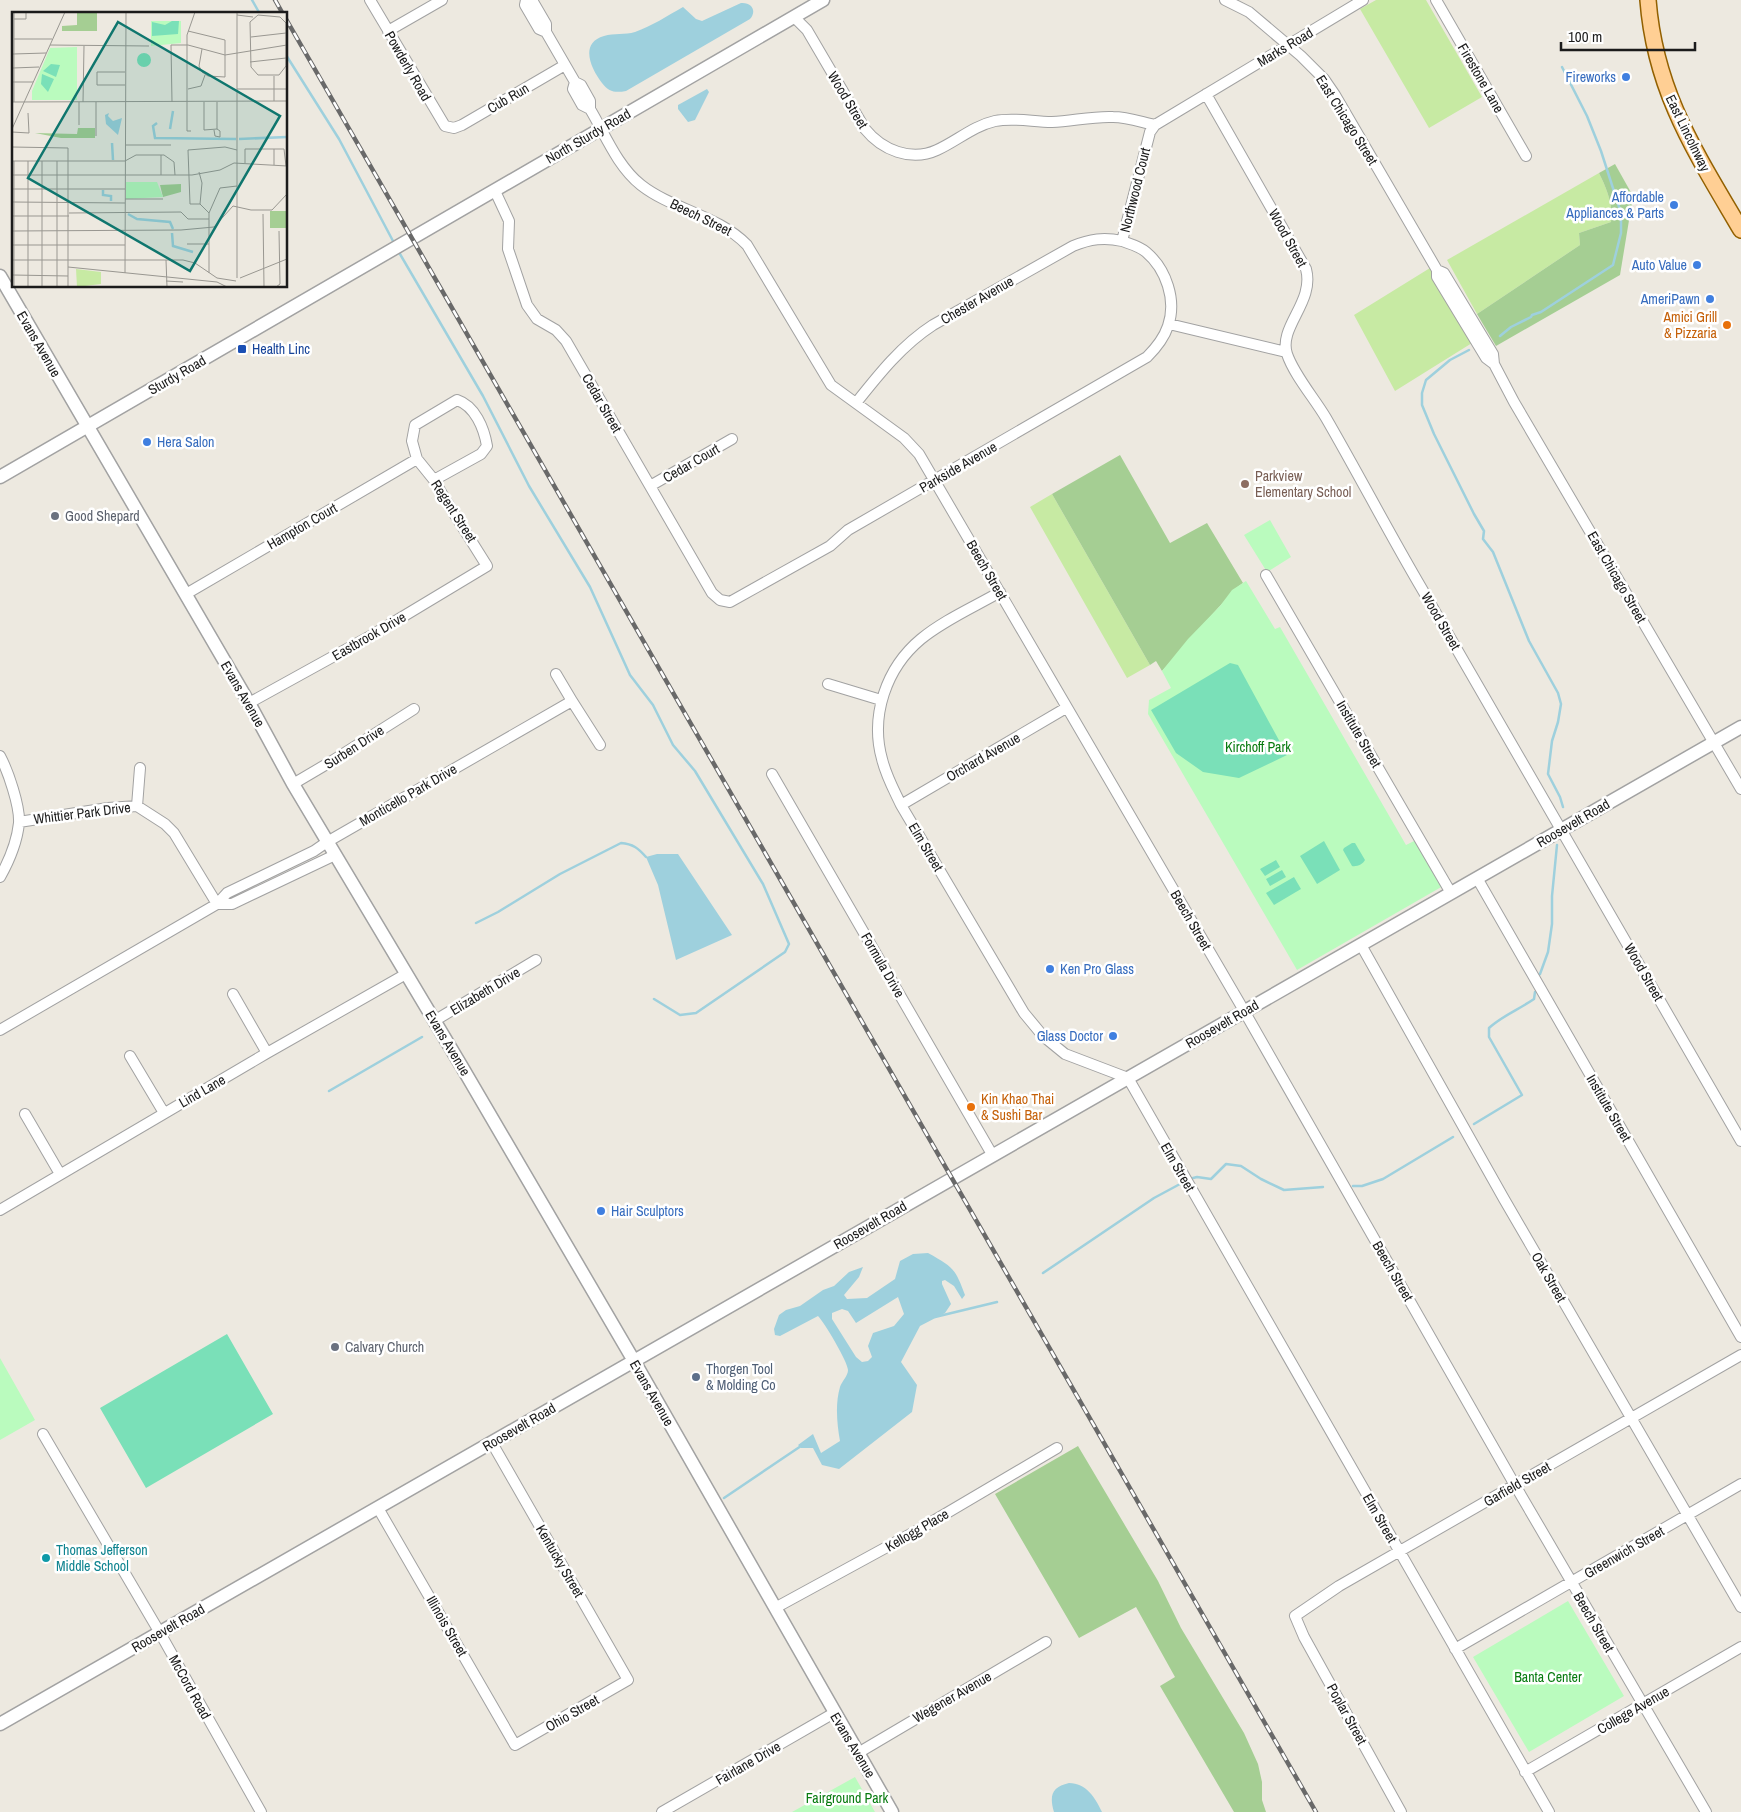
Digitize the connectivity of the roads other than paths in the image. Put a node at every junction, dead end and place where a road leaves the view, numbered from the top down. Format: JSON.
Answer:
{"nodes":[{"id":1,"x":370,"y":0,"type":"edge"},
{"id":2,"x":442,"y":0,"type":"edge"},
{"id":3,"x":526,"y":0,"type":"edge"},
{"id":4,"x":532,"y":0,"type":"edge"},
{"id":5,"x":822,"y":0,"type":"edge"},
{"id":6,"x":1225,"y":0,"type":"edge"},
{"id":7,"x":1363,"y":0,"type":"edge"},
{"id":8,"x":1436,"y":0,"type":"edge"},
{"id":9,"x":1648,"y":0,"type":"edge"},
{"id":10,"x":794,"y":17,"type":"junction"},
{"id":11,"x":388,"y":31,"type":"junction"},
{"id":12,"x":546,"y":32,"type":"junction"},
{"id":13,"x":1287,"y":46,"type":"junction"},
{"id":14,"x":565,"y":66,"type":"junction"},
{"id":15,"x":1206,"y":94,"type":"junction"},
{"id":16,"x":1155,"y":125,"type":"junction"},
{"id":17,"x":450,"y":128,"type":"joint"},
{"id":18,"x":601,"y":129,"type":"junction"},
{"id":19,"x":1526,"y":156,"type":"dead end"},
{"id":20,"x":495,"y":191,"type":"junction"},
{"id":21,"x":1741,"y":230,"type":"edge"},
{"id":22,"x":1122,"y":241,"type":"junction"},
{"id":23,"x":354,"y":272,"type":"joint"},
{"id":24,"x":0,"y":276,"type":"edge"},
{"id":25,"x":1169,"y":324,"type":"junction"},
{"id":26,"x":1286,"y":352,"type":"junction"},
{"id":27,"x":856,"y":403,"type":"junction"},
{"id":28,"x":87,"y":427,"type":"junction"},
{"id":29,"x":732,"y":439,"type":"dead end"},
{"id":30,"x":418,"y":458,"type":"junction"},
{"id":31,"x":0,"y":477,"type":"edge"},
{"id":32,"x":434,"y":480,"type":"junction"},
{"id":33,"x":934,"y":480,"type":"junction"},
{"id":34,"x":650,"y":486,"type":"junction"},
{"id":35,"x":488,"y":566,"type":"joint"},
{"id":36,"x":1266,"y":575,"type":"dead end"},
{"id":37,"x":1000,"y":592,"type":"junction"},
{"id":38,"x":186,"y":594,"type":"junction"},
{"id":39,"x":736,"y":599,"type":"joint"},
{"id":40,"x":556,"y":674,"type":"dead end"},
{"id":41,"x":828,"y":684,"type":"dead end"},
{"id":42,"x":881,"y":700,"type":"junction"},
{"id":43,"x":572,"y":701,"type":"junction"},
{"id":44,"x":249,"y":703,"type":"junction"},
{"id":45,"x":1066,"y":708,"type":"junction"},
{"id":46,"x":414,"y":709,"type":"dead end"},
{"id":47,"x":1741,"y":727,"type":"edge"},
{"id":48,"x":1714,"y":742,"type":"junction"},
{"id":49,"x":600,"y":745,"type":"dead end"},
{"id":50,"x":0,"y":756,"type":"edge"},
{"id":51,"x":140,"y":768,"type":"dead end"},
{"id":52,"x":772,"y":774,"type":"dead end"},
{"id":53,"x":293,"y":784,"type":"junction"},
{"id":54,"x":1741,"y":789,"type":"edge"},
{"id":55,"x":901,"y":805,"type":"junction"},
{"id":56,"x":137,"y":806,"type":"junction"},
{"id":57,"x":19,"y":822,"type":"junction"},
{"id":58,"x":1562,"y":830,"type":"junction"},
{"id":59,"x":327,"y":842,"type":"junction"},
{"id":60,"x":335,"y":855,"type":"junction"},
{"id":61,"x":0,"y":877,"type":"edge"},
{"id":62,"x":1477,"y":878,"type":"junction"},
{"id":63,"x":1451,"y":893,"type":"junction"},
{"id":64,"x":217,"y":904,"type":"junction"},
{"id":65,"x":1361,"y":944,"type":"junction"},
{"id":66,"x":536,"y":960,"type":"dead end"},
{"id":67,"x":406,"y":974,"type":"junction"},
{"id":68,"x":233,"y":994,"type":"dead end"},
{"id":69,"x":1244,"y":1011,"type":"junction"},
{"id":70,"x":434,"y":1021,"type":"junction"},
{"id":71,"x":0,"y":1030,"type":"edge"},
{"id":72,"x":267,"y":1053,"type":"junction"},
{"id":73,"x":130,"y":1056,"type":"dead end"},
{"id":74,"x":1128,"y":1078,"type":"junction"},
{"id":75,"x":164,"y":1113,"type":"junction"},
{"id":76,"x":25,"y":1114,"type":"dead end"},
{"id":77,"x":1741,"y":1141,"type":"edge"},
{"id":78,"x":993,"y":1156,"type":"junction"},
{"id":79,"x":60,"y":1174,"type":"junction"},
{"id":80,"x":0,"y":1210,"type":"edge"},
{"id":81,"x":1741,"y":1337,"type":"edge"},
{"id":82,"x":1741,"y":1355,"type":"edge"},
{"id":83,"x":634,"y":1361,"type":"junction"},
{"id":84,"x":1631,"y":1418,"type":"junction"},
{"id":85,"x":43,"y":1434,"type":"dead end"},
{"id":86,"x":492,"y":1443,"type":"junction"},
{"id":87,"x":1057,"y":1448,"type":"dead end"},
{"id":88,"x":1741,"y":1484,"type":"edge"},
{"id":89,"x":1515,"y":1485,"type":"junction"},
{"id":90,"x":378,"y":1508,"type":"junction"},
{"id":91,"x":1688,"y":1515,"type":"junction"},
{"id":92,"x":1399,"y":1551,"type":"junction"},
{"id":93,"x":1571,"y":1582,"type":"junction"},
{"id":94,"x":1741,"y":1607,"type":"edge"},
{"id":95,"x":775,"y":1608,"type":"junction"},
{"id":96,"x":1295,"y":1616,"type":"joint"},
{"id":97,"x":160,"y":1633,"type":"junction"},
{"id":98,"x":1046,"y":1642,"type":"dead end"},
{"id":99,"x":1741,"y":1647,"type":"edge"},
{"id":100,"x":1455,"y":1649,"type":"junction"},
{"id":101,"x":628,"y":1680,"type":"joint"},
{"id":102,"x":1643,"y":1704,"type":"junction"},
{"id":103,"x":834,"y":1713,"type":"junction"},
{"id":104,"x":0,"y":1724,"type":"edge"},
{"id":105,"x":515,"y":1745,"type":"joint"},
{"id":106,"x":858,"y":1753,"type":"junction"},
{"id":107,"x":1526,"y":1772,"type":"junction"},
{"id":108,"x":261,"y":1812,"type":"edge"},
{"id":109,"x":662,"y":1812,"type":"edge"},
{"id":110,"x":892,"y":1812,"type":"edge"},
{"id":111,"x":1401,"y":1812,"type":"edge"},
{"id":112,"x":1549,"y":1812,"type":"edge"},
{"id":113,"x":1706,"y":1812,"type":"edge"}],
"edges":[{"from":1,"to":11,"type":"street","name":"Powderly Road"},
{"from":2,"to":11,"type":"street"},
{"from":3,"to":12,"type":"street","name":"Beech Street"},
{"from":4,"to":12,"type":"street","name":"Beech Street"},
{"from":5,"to":10,"type":"street","name":"North Sturdy Road"},
{"from":6,"to":13,"type":"street","name":"East Chicago Street"},
{"from":7,"to":13,"type":"street","name":"Marks Road"},
{"from":8,"to":19,"type":"street","name":"Firestone Lane"},
{"from":9,"to":21,"type":"main road","name":"East Lincolnway"},
{"from":10,"to":16,"type":"street","name":"Wood Street"},
{"from":10,"to":18,"type":"street","name":"North Sturdy Road"},
{"from":11,"to":17,"type":"street","name":"Powderly Road"},
{"from":12,"to":14,"type":"street","name":"Beech Street"},
{"from":13,"to":15,"type":"street","name":"Marks Road"},
{"from":13,"to":48,"type":"street","name":"East Chicago Street"},
{"from":14,"to":17,"type":"street","name":"Cub Run"},
{"from":14,"to":18,"type":"street","name":"Beech Street"},
{"from":15,"to":16,"type":"street"},
{"from":15,"to":26,"type":"street","name":"Wood Street"},
{"from":16,"to":22,"type":"street","name":"Northwood Court"},
{"from":18,"to":20,"type":"street","name":"North Sturdy Road"},
{"from":18,"to":27,"type":"street","name":"Beech Street"},
{"from":20,"to":23,"type":"street","name":"North Sturdy Road"},
{"from":20,"to":34,"type":"street","name":"Cedar Street"},
{"from":22,"to":25,"type":"street","name":"Northwood Court"},
{"from":22,"to":27,"type":"street","name":"Chester Avenue"},
{"from":23,"to":28,"type":"street","name":"Sturdy Road"},
{"from":24,"to":28,"type":"street","name":"Evans Avenue"},
{"from":25,"to":26,"type":"street"},
{"from":25,"to":33,"type":"street","name":"Parkside Avenue"},
{"from":26,"to":58,"type":"street","name":"Wood Street"},
{"from":27,"to":33,"type":"street","name":"Beech Street"},
{"from":28,"to":31,"type":"street","name":"Sturdy Road"},
{"from":28,"to":38,"type":"street","name":"Evans Avenue"},
{"from":29,"to":34,"type":"street","name":"Cedar Court"},
{"from":30,"to":32,"type":"street","name":"Regent Street"},
{"from":30,"to":32,"type":"street"},
{"from":30,"to":38,"type":"street","name":"Hampton Court"},
{"from":32,"to":35,"type":"street","name":"Regent Street"},
{"from":33,"to":37,"type":"street","name":"Beech Street"},
{"from":33,"to":39,"type":"street","name":"Parkside Avenue"},
{"from":34,"to":39,"type":"street","name":"Cedar Street"},
{"from":35,"to":44,"type":"street","name":"Eastbrook Drive"},
{"from":36,"to":63,"type":"street","name":"Institute Street"},
{"from":37,"to":42,"type":"street","name":"Elm Street"},
{"from":37,"to":45,"type":"street","name":"Beech Street"},
{"from":38,"to":44,"type":"street","name":"Evans Avenue"},
{"from":40,"to":43,"type":"street"},
{"from":41,"to":42,"type":"street"},
{"from":42,"to":55,"type":"street","name":"Elm Street"},
{"from":43,"to":49,"type":"street"},
{"from":43,"to":59,"type":"street","name":"Monticello Park Drive"},
{"from":44,"to":53,"type":"street","name":"Evans Avenue"},
{"from":45,"to":55,"type":"street","name":"Orchard Avenue"},
{"from":45,"to":69,"type":"street","name":"Beech Street"},
{"from":46,"to":53,"type":"street","name":"Surben Drive"},
{"from":47,"to":48,"type":"street","name":"Roosevelt Road"},
{"from":48,"to":54,"type":"street","name":"East Chicago Street"},
{"from":48,"to":58,"type":"street","name":"Roosevelt Road"},
{"from":50,"to":57,"type":"street"},
{"from":51,"to":56,"type":"street"},
{"from":52,"to":78,"type":"street","name":"Formula Drive"},
{"from":53,"to":59,"type":"street","name":"Evans Avenue"},
{"from":55,"to":74,"type":"street","name":"Elm Street"},
{"from":56,"to":57,"type":"street","name":"Whittier Park Drive"},
{"from":56,"to":64,"type":"street","name":"Whittier Park Drive"},
{"from":57,"to":61,"type":"street"},
{"from":58,"to":62,"type":"street","name":"Roosevelt Road"},
{"from":58,"to":77,"type":"street","name":"Wood Street"},
{"from":59,"to":60,"type":"street","name":"Evans Avenue"},
{"from":59,"to":64,"type":"street","name":"Monticello Park Drive"},
{"from":60,"to":64,"type":"street","name":"Monticello Park Drive"},
{"from":60,"to":67,"type":"street","name":"Evans Avenue"},
{"from":62,"to":63,"type":"street","name":"Roosevelt Road"},
{"from":62,"to":81,"type":"street","name":"Institute Street"},
{"from":63,"to":65,"type":"street","name":"Roosevelt Road"},
{"from":64,"to":71,"type":"street","name":"Monticello Park Drive"},
{"from":65,"to":69,"type":"street","name":"Roosevelt Road"},
{"from":65,"to":84,"type":"street","name":"Oak Street"},
{"from":66,"to":70,"type":"street","name":"Elizabeth Drive"},
{"from":67,"to":70,"type":"street","name":"Evans Avenue"},
{"from":67,"to":72,"type":"street","name":"Lind Lane"},
{"from":68,"to":72,"type":"street"},
{"from":69,"to":74,"type":"street","name":"Roosevelt Road"},
{"from":69,"to":89,"type":"street","name":"Beech Street"},
{"from":70,"to":83,"type":"street","name":"Evans Avenue"},
{"from":72,"to":75,"type":"street","name":"Lind Lane"},
{"from":73,"to":75,"type":"street"},
{"from":74,"to":78,"type":"street","name":"Roosevelt Road"},
{"from":74,"to":92,"type":"street","name":"Elm Street"},
{"from":75,"to":79,"type":"street","name":"Lind Lane"},
{"from":76,"to":79,"type":"street"},
{"from":78,"to":83,"type":"street","name":"Roosevelt Road"},
{"from":79,"to":80,"type":"street","name":"Lind Lane"},
{"from":82,"to":84,"type":"street","name":"Garfield Street"},
{"from":83,"to":86,"type":"street","name":"Roosevelt Road"},
{"from":83,"to":95,"type":"street","name":"Evans Avenue"},
{"from":84,"to":89,"type":"street","name":"Garfield Street"},
{"from":84,"to":91,"type":"street","name":"Oak Street"},
{"from":85,"to":97,"type":"street","name":"McCord Road"},
{"from":86,"to":90,"type":"street","name":"Roosevelt Road"},
{"from":86,"to":101,"type":"street","name":"Kentucky Street"},
{"from":87,"to":95,"type":"street","name":"Kellogg Place"},
{"from":88,"to":91,"type":"street","name":"Greenwich Street"},
{"from":89,"to":92,"type":"street","name":"Garfield Street"},
{"from":89,"to":93,"type":"street","name":"Beech Street"},
{"from":90,"to":97,"type":"street","name":"Roosevelt Road"},
{"from":90,"to":105,"type":"street","name":"Illinois Street"},
{"from":91,"to":93,"type":"street","name":"Greenwich Street"},
{"from":91,"to":94,"type":"street","name":"Oak Street"},
{"from":92,"to":96,"type":"street","name":"Garfield Street"},
{"from":92,"to":100,"type":"street","name":"Elm Street"},
{"from":93,"to":100,"type":"street","name":"Greenwich Street"},
{"from":93,"to":102,"type":"street","name":"Beech Street"},
{"from":95,"to":103,"type":"street","name":"Evans Avenue"},
{"from":96,"to":111,"type":"street","name":"Poplar Street"},
{"from":97,"to":104,"type":"street","name":"Roosevelt Road"},
{"from":97,"to":108,"type":"street","name":"McCord Road"},
{"from":98,"to":106,"type":"street","name":"Wegener Avenue"},
{"from":99,"to":102,"type":"street","name":"College Avenue"},
{"from":100,"to":107,"type":"street","name":"Elm Street"},
{"from":101,"to":105,"type":"street","name":"Ohio Street"},
{"from":102,"to":107,"type":"street","name":"College Avenue"},
{"from":102,"to":113,"type":"street","name":"Beech Street"},
{"from":103,"to":106,"type":"street","name":"Evans Avenue"},
{"from":103,"to":109,"type":"street","name":"Fairlane Drive"},
{"from":106,"to":110,"type":"street","name":"Evans Avenue"},
{"from":107,"to":112,"type":"street","name":"Elm Street"}]}
